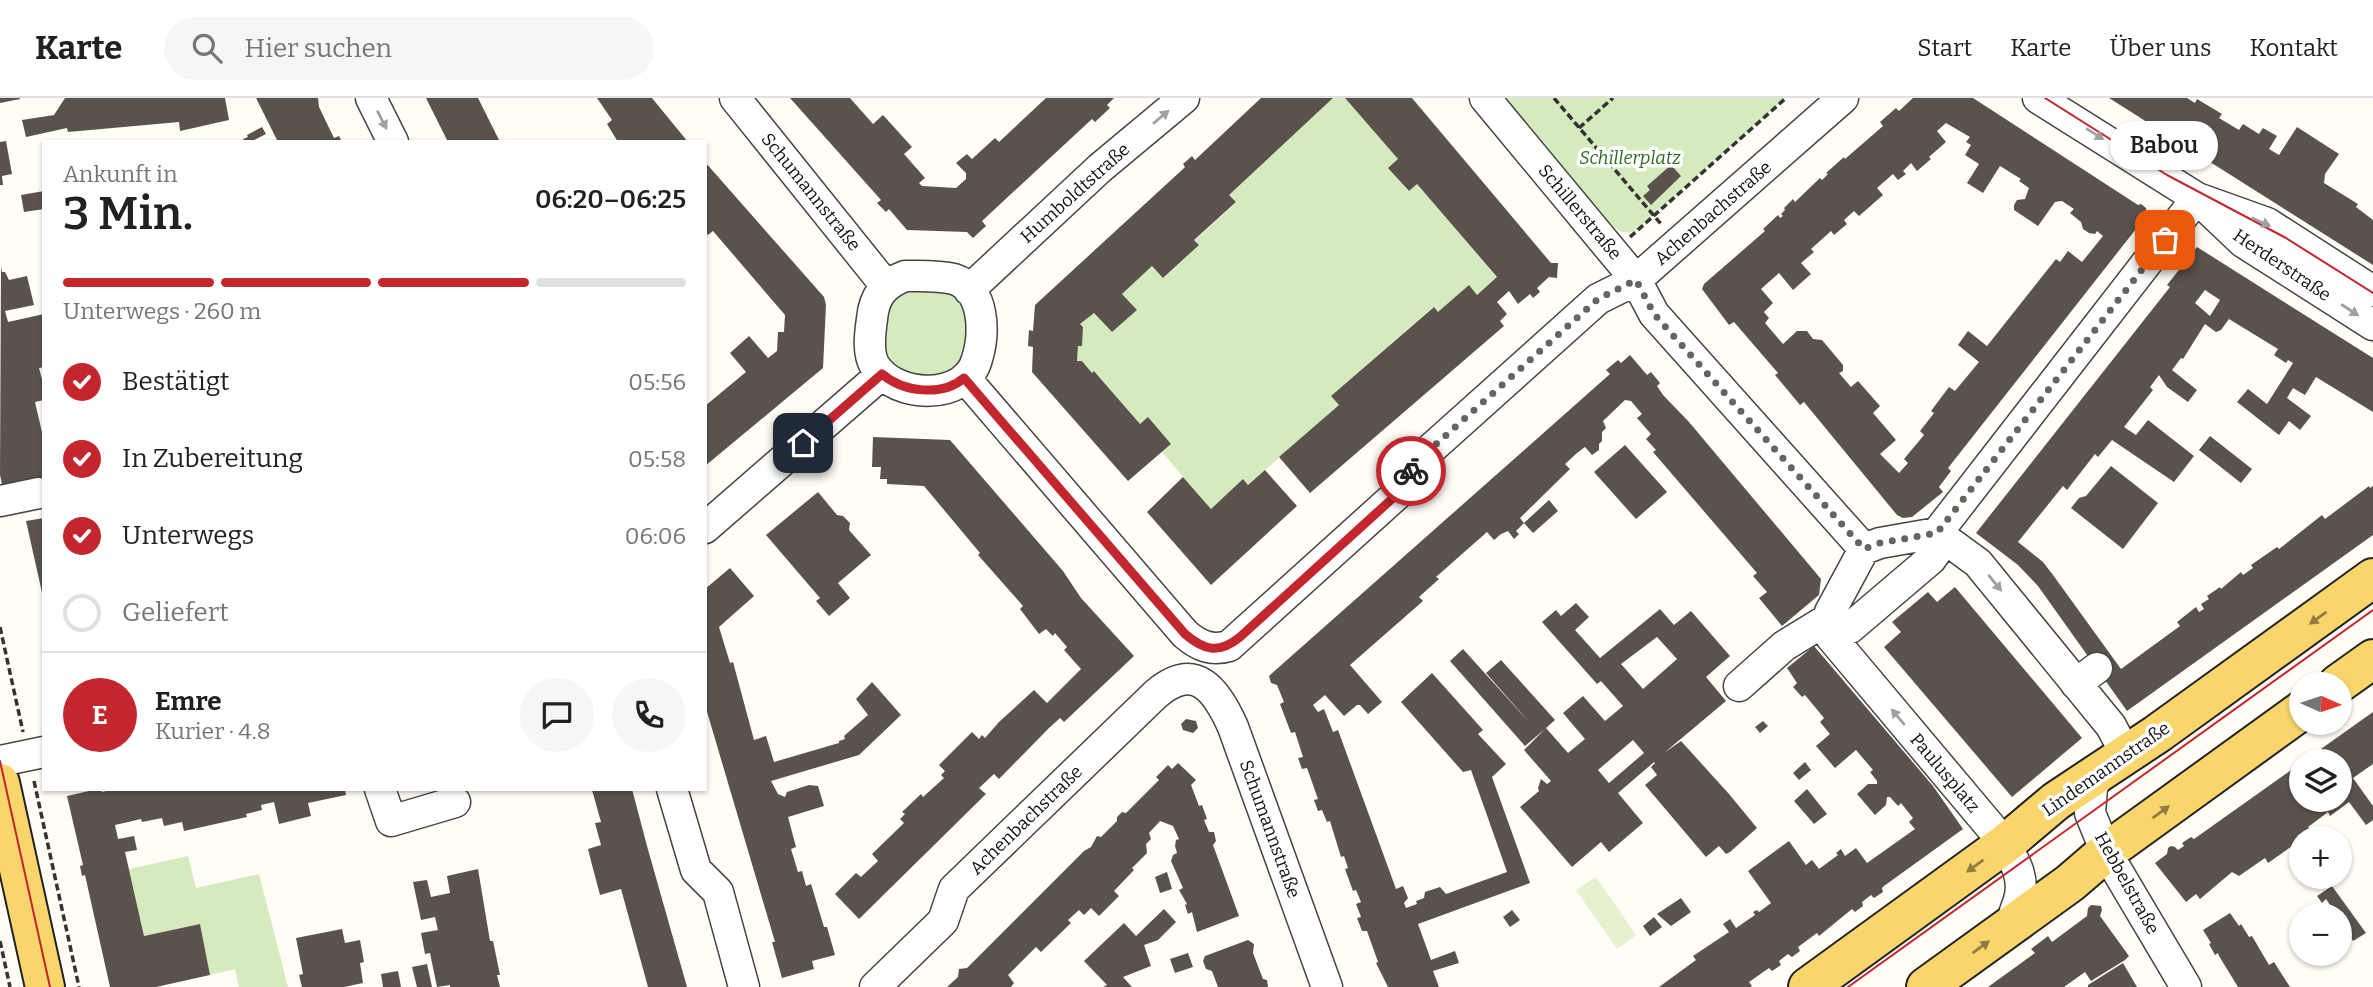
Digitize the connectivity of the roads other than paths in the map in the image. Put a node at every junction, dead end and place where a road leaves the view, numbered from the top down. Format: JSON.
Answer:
{"nodes":[{"id":1,"x":371,"y":98,"type":"edge"},
{"id":2,"x":735,"y":98,"type":"edge"},
{"id":3,"x":1184,"y":98,"type":"edge"},
{"id":4,"x":1485,"y":98,"type":"edge"},
{"id":5,"x":1843,"y":98,"type":"edge"},
{"id":6,"x":2038,"y":98,"type":"edge"},
{"id":7,"x":392,"y":140,"type":"edge"},
{"id":8,"x":2197,"y":198,"type":"junction"},
{"id":9,"x":1636,"y":280,"type":"junction"},
{"id":10,"x":886,"y":286,"type":"junction"},
{"id":11,"x":970,"y":290,"type":"junction"},
{"id":12,"x":2373,"y":291,"type":"edge"},
{"id":13,"x":2373,"y":325,"type":"edge"},
{"id":14,"x":882,"y":374,"type":"junction"},
{"id":15,"x":964,"y":378,"type":"junction"},
{"id":16,"x":39,"y":493,"type":"dead end"},
{"id":17,"x":0,"y":501,"type":"edge"},
{"id":18,"x":707,"y":526,"type":"edge"},
{"id":19,"x":1941,"y":536,"type":"junction"},
{"id":20,"x":1864,"y":549,"type":"junction"},
{"id":21,"x":2373,"y":578,"type":"edge"},
{"id":22,"x":1829,"y":628,"type":"junction"},
{"id":23,"x":2373,"y":659,"type":"edge"},
{"id":24,"x":2352,"y":674,"type":"edge"},
{"id":25,"x":1199,"y":681,"type":"joint"},
{"id":26,"x":1738,"y":685,"type":"dead end"},
{"id":27,"x":2289,"y":720,"type":"edge"},
{"id":28,"x":42,"y":752,"type":"edge"},
{"id":29,"x":0,"y":761,"type":"edge"},
{"id":30,"x":2110,"y":766,"type":"junction"},
{"id":31,"x":0,"y":783,"type":"edge"},
{"id":32,"x":381,"y":791,"type":"edge"},
{"id":33,"x":673,"y":791,"type":"edge"},
{"id":34,"x":455,"y":802,"type":"dead end"},
{"id":35,"x":2005,"y":845,"type":"junction"},
{"id":36,"x":2106,"y":852,"type":"junction"},
{"id":37,"x":2013,"y":924,"type":"junction"},
{"id":38,"x":45,"y":987,"type":"edge"},
{"id":39,"x":744,"y":987,"type":"edge"},
{"id":40,"x":875,"y":987,"type":"edge"},
{"id":41,"x":1327,"y":987,"type":"edge"},
{"id":42,"x":1808,"y":987,"type":"edge"},
{"id":43,"x":1926,"y":987,"type":"edge"},
{"id":44,"x":2186,"y":987,"type":"edge"}],
"edges":[{"from":1,"to":7,"type":"street","one_way":true},
{"from":2,"to":10,"type":"street","name":"Schumannstraße"},
{"from":11,"to":3,"type":"street","name":"Humboldtstraße","one_way":true},
{"from":4,"to":9,"type":"street","name":"Schillerstraße"},
{"from":5,"to":9,"type":"street","name":"Achenbachstraße"},
{"from":6,"to":8,"type":"street","name":"Herderstraße","one_way":true},
{"from":8,"to":12,"type":"street","name":"Herderstraße","one_way":true},
{"from":8,"to":13,"type":"street","name":"Herderstraße","one_way":true},
{"from":8,"to":19,"type":"street"},
{"from":9,"to":15,"type":"street","name":"Achenbachstraße"},
{"from":9,"to":20,"type":"street","name":"Schillerstraße"},
{"from":10,"to":11,"type":"street"},
{"from":10,"to":14,"type":"street"},
{"from":11,"to":15,"type":"street"},
{"from":14,"to":15,"type":"street"},
{"from":14,"to":18,"type":"street"},
{"from":16,"to":17,"type":"street"},
{"from":19,"to":20,"type":"street"},
{"from":19,"to":22,"type":"street"},
{"from":19,"to":30,"type":"street","one_way":true},
{"from":20,"to":22,"type":"street"},
{"from":21,"to":30,"type":"main road","name":"Lindemannstraße","one_way":true},
{"from":22,"to":26,"type":"street"},
{"from":35,"to":22,"type":"street","name":"Paulusplatz","one_way":true},
{"from":23,"to":24,"type":"main road"},
{"from":25,"to":40,"type":"street","name":"Achenbachstraße"},
{"from":25,"to":41,"type":"street","name":"Schumannstraße"},
{"from":36,"to":27,"type":"main road","one_way":true},
{"from":28,"to":29,"type":"street"},
{"from":30,"to":35,"type":"main road","name":"Lindemannstraße"},
{"from":30,"to":36,"type":"street","name":"Hebbelstraße"},
{"from":31,"to":38,"type":"main road"},
{"from":32,"to":34,"type":"street"},
{"from":33,"to":39,"type":"street"},
{"from":35,"to":37,"type":"street","name":"Paulusplatz"},
{"from":35,"to":42,"type":"main road","name":"Lindemannstraße","one_way":true},
{"from":36,"to":37,"type":"main road"},
{"from":36,"to":44,"type":"street","name":"Hebbelstraße"},
{"from":43,"to":37,"type":"main road","one_way":true}]}
